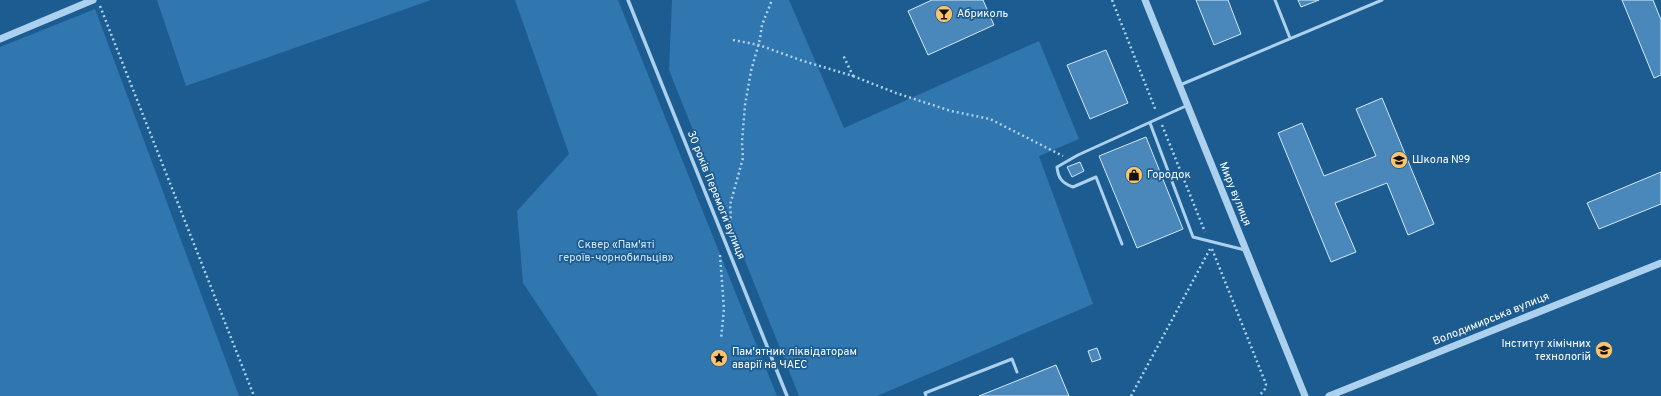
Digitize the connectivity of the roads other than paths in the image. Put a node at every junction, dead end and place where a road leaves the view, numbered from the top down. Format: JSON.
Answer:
{"nodes":[{"id":1,"x":94,"y":0,"type":"edge"},
{"id":2,"x":628,"y":0,"type":"edge"},
{"id":3,"x":1145,"y":0,"type":"edge"},
{"id":4,"x":1275,"y":0,"type":"edge"},
{"id":5,"x":1382,"y":0,"type":"edge"},
{"id":6,"x":1375,"y":1,"type":"edge"},
{"id":7,"x":1290,"y":38,"type":"junction"},
{"id":8,"x":0,"y":39,"type":"edge"},
{"id":9,"x":1180,"y":86,"type":"junction"},
{"id":10,"x":1188,"y":105,"type":"junction"},
{"id":11,"x":1150,"y":123,"type":"junction"},
{"id":12,"x":1122,"y":244,"type":"dead end"},
{"id":13,"x":1246,"y":251,"type":"junction"},
{"id":14,"x":1661,"y":263,"type":"edge"},
{"id":15,"x":1017,"y":372,"type":"dead end"},
{"id":16,"x":787,"y":396,"type":"edge"},
{"id":17,"x":926,"y":396,"type":"edge"},
{"id":18,"x":1305,"y":396,"type":"edge"},
{"id":19,"x":1329,"y":396,"type":"edge"}],
"edges":[{"from":1,"to":8,"type":"street"},
{"from":2,"to":16,"type":"street","name":"30 років Перемоги вулиця"},
{"from":3,"to":9,"type":"street","name":"Миру вулиця"},
{"from":4,"to":7,"type":"lane"},
{"from":5,"to":6,"type":"lane"},
{"from":6,"to":7,"type":"lane"},
{"from":7,"to":9,"type":"lane"},
{"from":9,"to":10,"type":"street","name":"Миру вулиця"},
{"from":10,"to":11,"type":"lane"},
{"from":10,"to":13,"type":"street","name":"Миру вулиця"},
{"from":11,"to":12,"type":"lane"},
{"from":11,"to":13,"type":"lane"},
{"from":13,"to":18,"type":"street","name":"Миру вулиця"},
{"from":14,"to":19,"type":"street","name":"Володимирська вулиця"},
{"from":15,"to":17,"type":"lane"}]}
